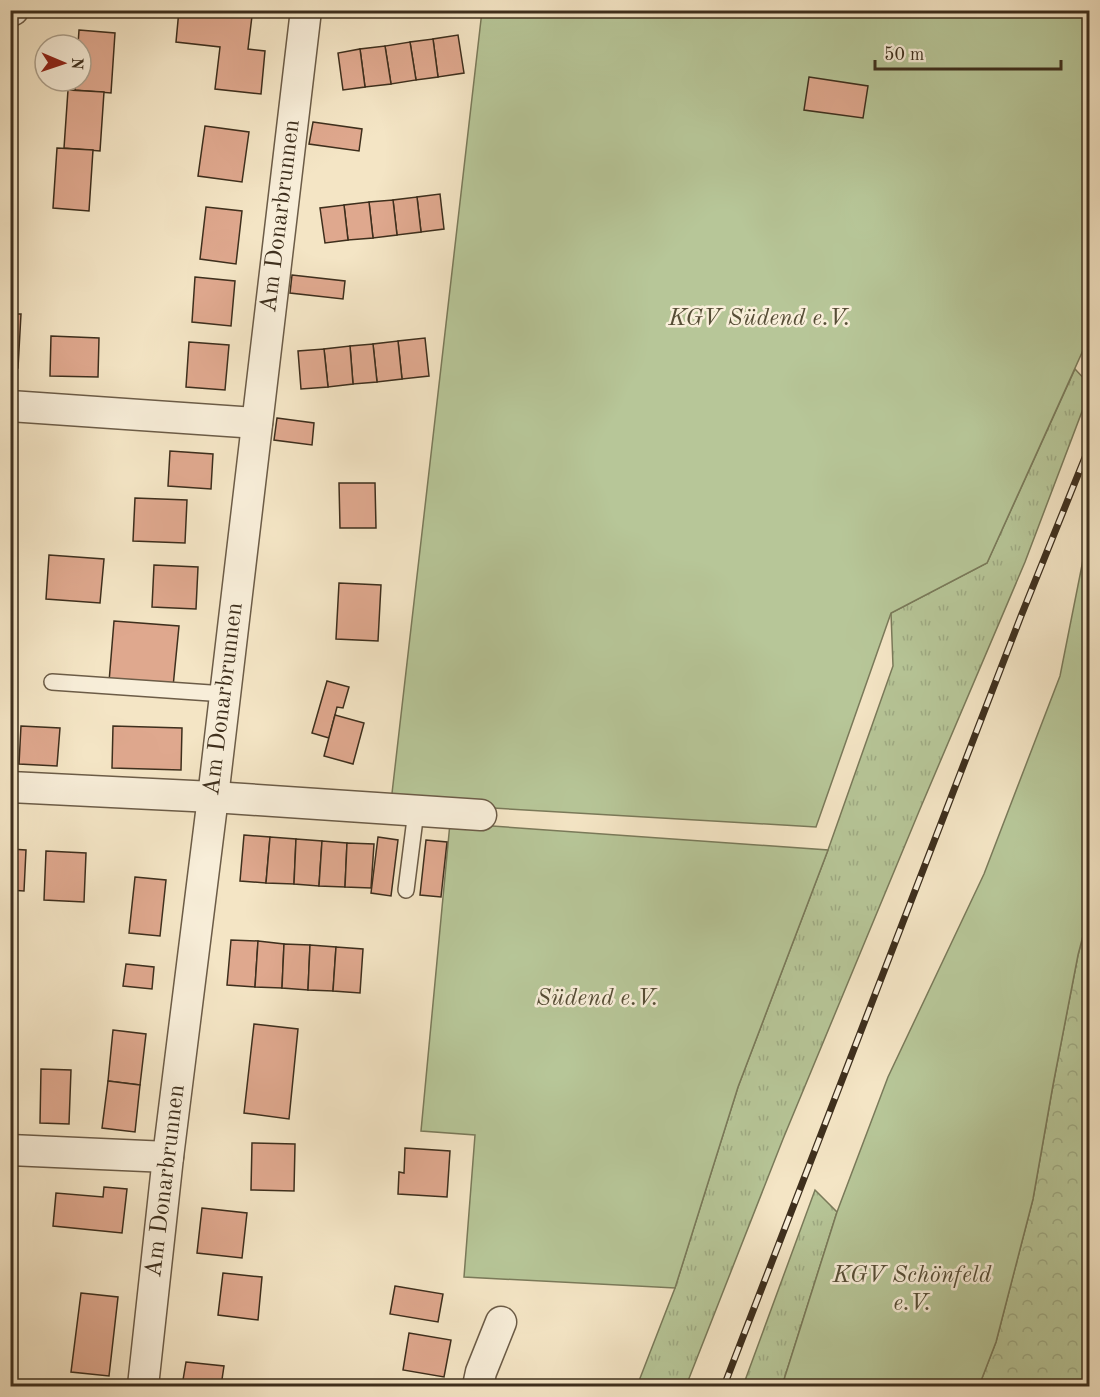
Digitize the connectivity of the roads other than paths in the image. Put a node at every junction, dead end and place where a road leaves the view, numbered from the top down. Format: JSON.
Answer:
{"nodes":[{"id":1,"x":306,"y":10,"type":"edge"},
{"id":2,"x":10,"y":406,"type":"edge"},
{"id":3,"x":257,"y":423,"type":"junction"},
{"id":4,"x":52,"y":681,"type":"dead end"},
{"id":5,"x":225,"y":694,"type":"junction"},
{"id":6,"x":10,"y":787,"type":"edge"},
{"id":7,"x":213,"y":797,"type":"junction"},
{"id":8,"x":416,"y":811,"type":"junction"},
{"id":9,"x":481,"y":815,"type":"dead end"},
{"id":10,"x":406,"y":890,"type":"dead end"},
{"id":11,"x":10,"y":1150,"type":"edge"},
{"id":12,"x":168,"y":1157,"type":"junction"},
{"id":13,"x":501,"y":1322,"type":"dead end"},
{"id":14,"x":142,"y":1386,"type":"edge"},
{"id":15,"x":478,"y":1386,"type":"edge"}],
"edges":[{"from":1,"to":3,"type":"street","name":"Am Donarbrunnen"},
{"from":2,"to":3,"type":"street"},
{"from":3,"to":5,"type":"street","name":"Am Donarbrunnen"},
{"from":4,"to":5,"type":"lane"},
{"from":5,"to":7,"type":"street","name":"Am Donarbrunnen"},
{"from":6,"to":7,"type":"street"},
{"from":7,"to":8,"type":"street"},
{"from":7,"to":12,"type":"street","name":"Am Donarbrunnen"},
{"from":8,"to":9,"type":"street"},
{"from":8,"to":10,"type":"lane"},
{"from":11,"to":12,"type":"street"},
{"from":12,"to":14,"type":"street","name":"Am Donarbrunnen"},
{"from":13,"to":15,"type":"street"}]}
